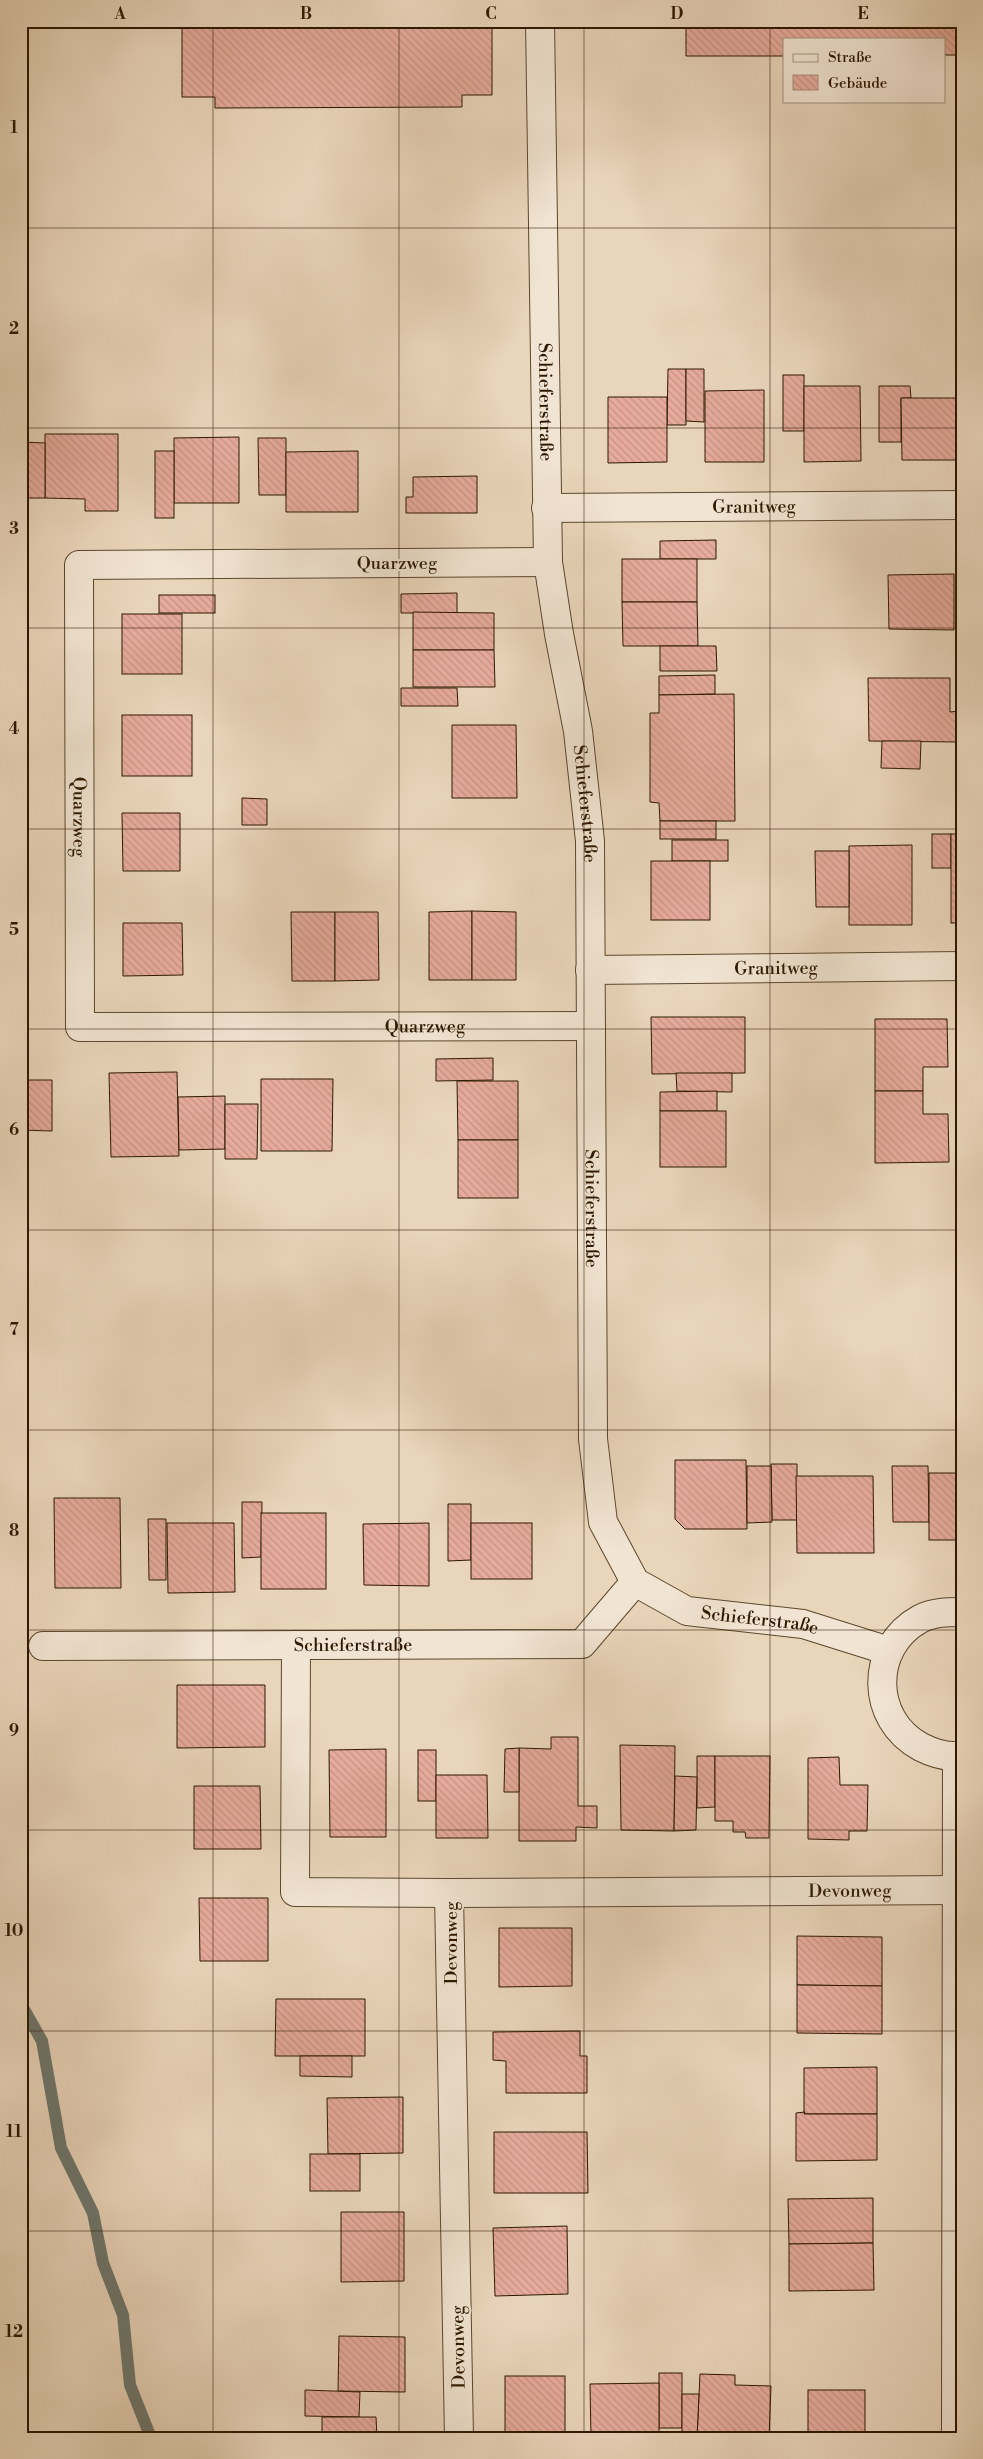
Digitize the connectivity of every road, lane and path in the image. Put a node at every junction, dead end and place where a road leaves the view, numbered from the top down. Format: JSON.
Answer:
{"nodes":[{"id":1,"x":540,"y":21,"type":"edge"},
{"id":2,"x":962,"y":505,"type":"edge"},
{"id":3,"x":546,"y":508,"type":"junction"},
{"id":4,"x":548,"y":562,"type":"junction"},
{"id":5,"x":962,"y":966,"type":"edge"},
{"id":6,"x":590,"y":970,"type":"junction"},
{"id":7,"x":591,"y":1026,"type":"junction"},
{"id":8,"x":635,"y":1582,"type":"junction"},
{"id":9,"x":962,"y":1612,"type":"edge"},
{"id":10,"x":296,"y":1645,"type":"junction"},
{"id":11,"x":43,"y":1646,"type":"dead end"},
{"id":12,"x":889,"y":1651,"type":"junction"},
{"id":13,"x":959,"y":1755,"type":"edge"},
{"id":14,"x":959,"y":1890,"type":"edge"},
{"id":15,"x":449,"y":1893,"type":"junction"},
{"id":16,"x":459,"y":2438,"type":"edge"},
{"id":17,"x":956,"y":2438,"type":"edge"}],
"edges":[{"from":1,"to":3,"type":"street","name":"Schieferstraße"},
{"from":2,"to":3,"type":"street","name":"Granitweg"},
{"from":3,"to":4,"type":"street","name":"Schieferstraße"},
{"from":4,"to":6,"type":"street","name":"Schieferstraße"},
{"from":4,"to":7,"type":"street","name":"Quarzweg"},
{"from":5,"to":6,"type":"street","name":"Granitweg"},
{"from":6,"to":7,"type":"street","name":"Schieferstraße"},
{"from":7,"to":8,"type":"street","name":"Schieferstraße"},
{"from":8,"to":10,"type":"street","name":"Schieferstraße"},
{"from":8,"to":12,"type":"street","name":"Schieferstraße"},
{"from":9,"to":12,"type":"street"},
{"from":10,"to":11,"type":"street","name":"Schieferstraße"},
{"from":10,"to":15,"type":"street"},
{"from":12,"to":13,"type":"street"},
{"from":13,"to":14,"type":"street"},
{"from":14,"to":15,"type":"street","name":"Devonweg"},
{"from":14,"to":17,"type":"street"},
{"from":15,"to":16,"type":"street","name":"Devonweg"}]}
